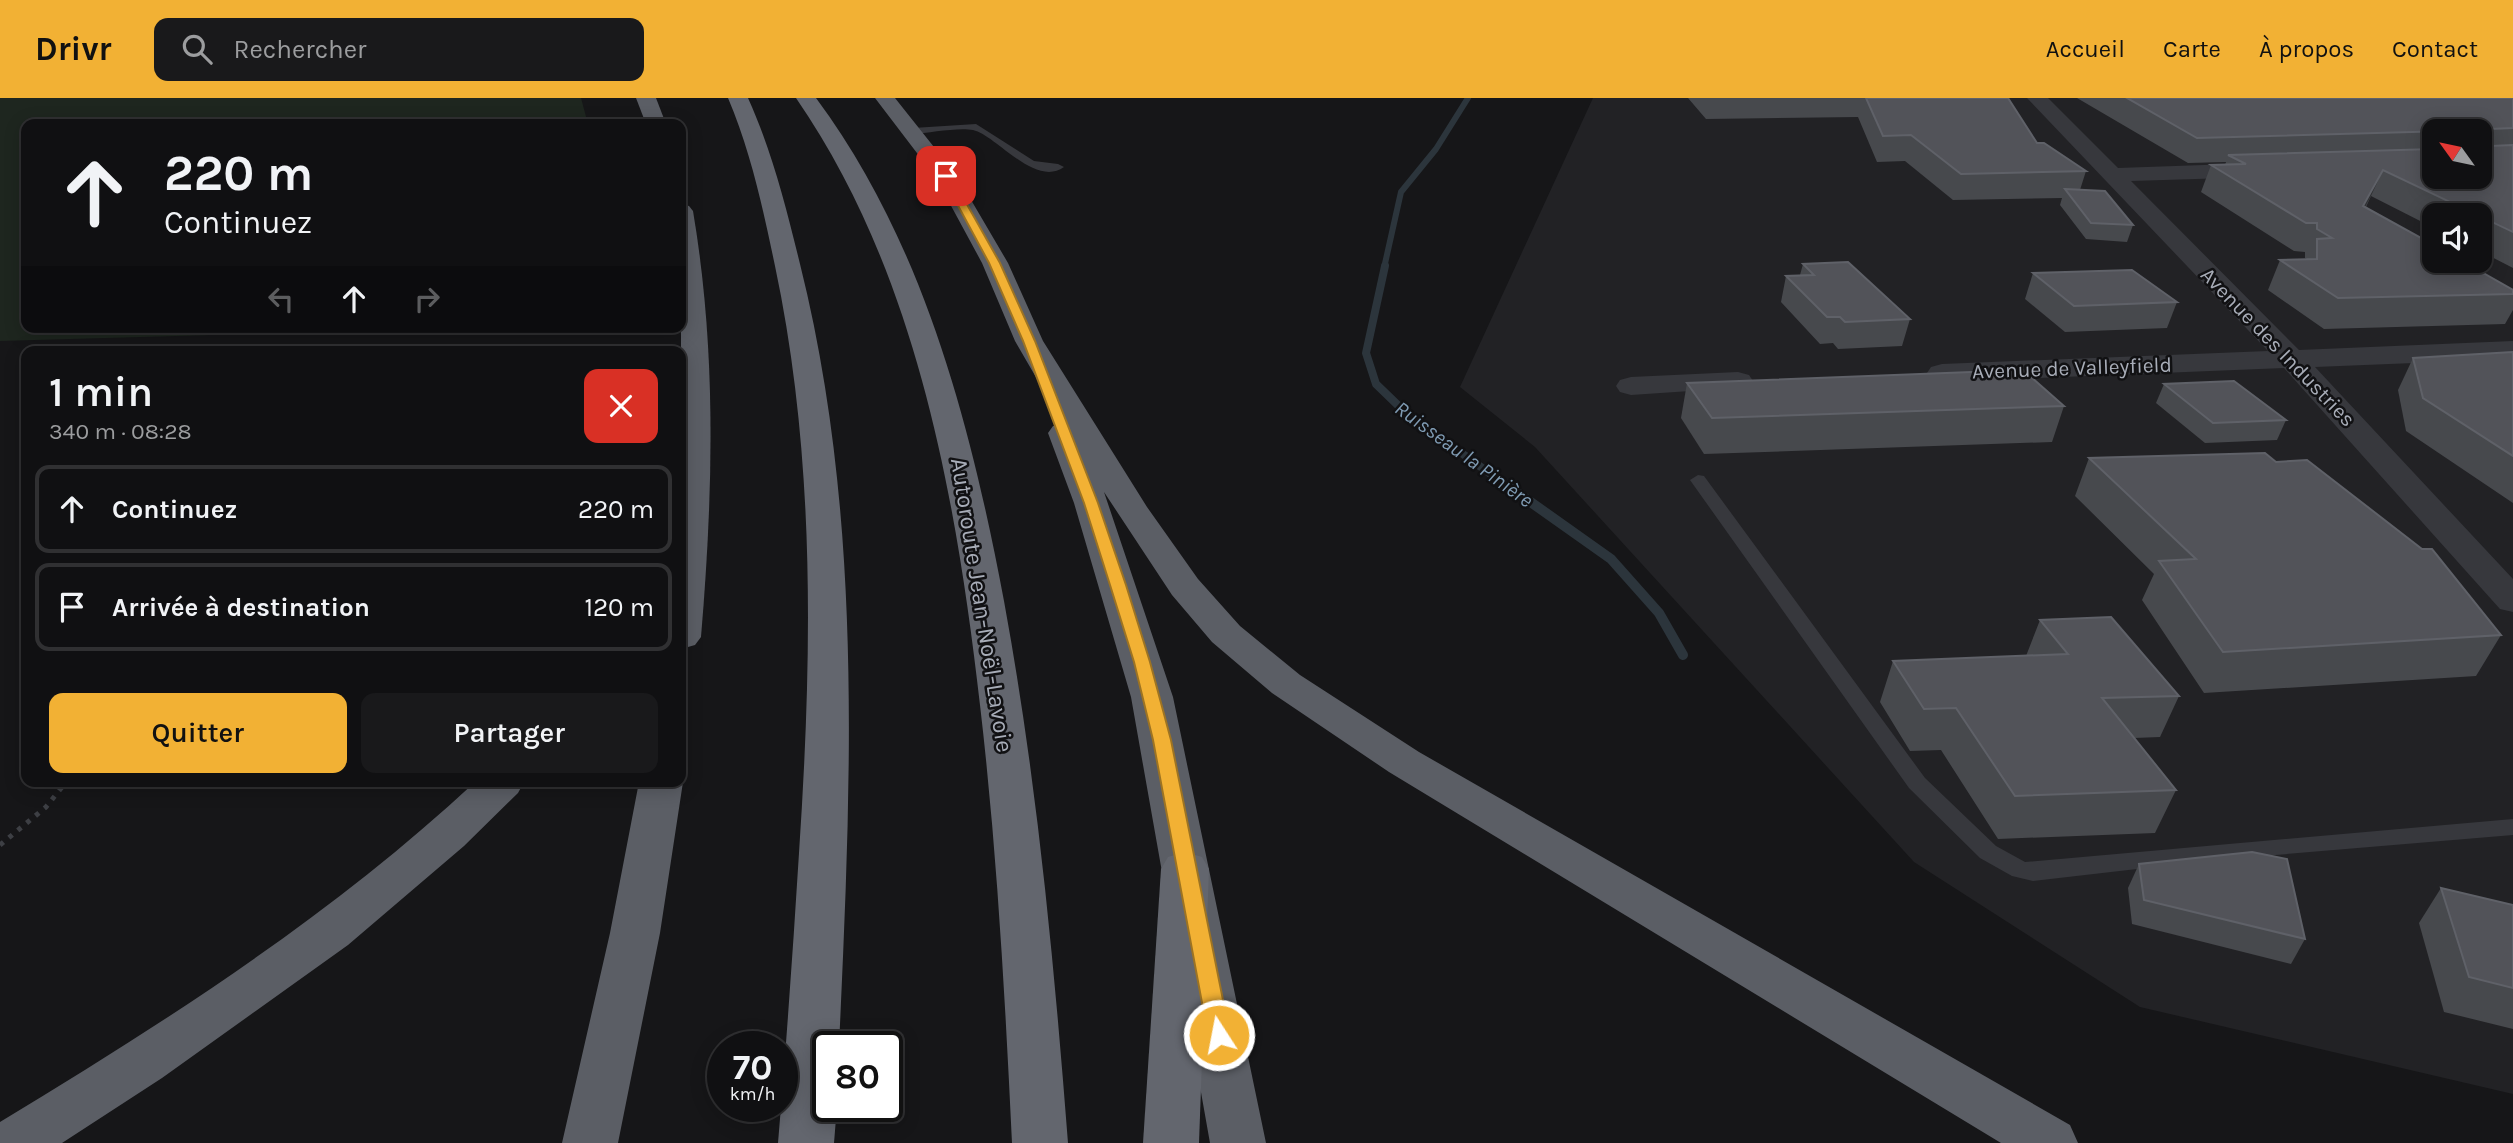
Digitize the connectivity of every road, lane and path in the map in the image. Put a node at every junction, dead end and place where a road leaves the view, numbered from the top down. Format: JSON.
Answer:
{"nodes":[{"id":1,"x":646,"y":98,"type":"edge"},
{"id":2,"x":738,"y":98,"type":"edge"},
{"id":3,"x":806,"y":98,"type":"edge"},
{"id":4,"x":885,"y":98,"type":"edge"},
{"id":5,"x":2037,"y":98,"type":"edge"},
{"id":6,"x":654,"y":119,"type":"edge"},
{"id":7,"x":913,"y":131,"type":"junction"},
{"id":8,"x":1058,"y":167,"type":"dead end"},
{"id":9,"x":2287,"y":169,"type":"edge"},
{"id":10,"x":2112,"y":175,"type":"junction"},
{"id":11,"x":686,"y":252,"type":"edge"},
{"id":12,"x":1029,"y":341,"type":"junction"},
{"id":13,"x":2513,"y":350,"type":"edge"},
{"id":14,"x":2292,"y":359,"type":"junction"},
{"id":15,"x":1921,"y":374,"type":"edge"},
{"id":16,"x":1769,"y":380,"type":"edge"},
{"id":17,"x":1632,"y":386,"type":"dead end"},
{"id":18,"x":1698,"y":480,"type":"dead end"},
{"id":19,"x":688,"y":496,"type":"edge"},
{"id":20,"x":686,"y":536,"type":"edge"},
{"id":21,"x":2513,"y":601,"type":"edge"},
{"id":22,"x":62,"y":787,"type":"edge"},
{"id":23,"x":497,"y":787,"type":"edge"},
{"id":24,"x":660,"y":787,"type":"edge"},
{"id":25,"x":2513,"y":827,"type":"edge"},
{"id":26,"x":0,"y":845,"type":"edge"},
{"id":27,"x":1185,"y":869,"type":"junction"},
{"id":28,"x":15,"y":1143,"type":"edge"},
{"id":29,"x":590,"y":1143,"type":"edge"},
{"id":30,"x":806,"y":1143,"type":"edge"},
{"id":31,"x":1040,"y":1143,"type":"edge"},
{"id":32,"x":1171,"y":1143,"type":"edge"},
{"id":33,"x":1238,"y":1143,"type":"edge"},
{"id":34,"x":2050,"y":1143,"type":"edge"}],
"edges":[{"from":1,"to":6,"type":"highway"},
{"from":2,"to":30,"type":"highway"},
{"from":3,"to":31,"type":"highway","name":"Autoroute Jean-Noël-Lavoie"},
{"from":4,"to":7,"type":"highway"},
{"from":5,"to":10,"type":"street","name":"Avenue des Industries"},
{"from":7,"to":8,"type":"lane"},
{"from":7,"to":12,"type":"highway"},
{"from":9,"to":10,"type":"street"},
{"from":10,"to":14,"type":"street","name":"Avenue des Industries"},
{"from":11,"to":19,"type":"highway"},
{"from":12,"to":27,"type":"highway"},
{"from":12,"to":34,"type":"highway"},
{"from":13,"to":14,"type":"street","name":"Avenue de Valleyfield"},
{"from":14,"to":15,"type":"street","name":"Avenue de Valleyfield"},
{"from":14,"to":21,"type":"street","name":"Avenue des Industries"},
{"from":16,"to":17,"type":"street"},
{"from":18,"to":25,"type":"lane"},
{"from":19,"to":20,"type":"highway"},
{"from":22,"to":26,"type":"path"},
{"from":23,"to":28,"type":"highway"},
{"from":24,"to":29,"type":"highway"},
{"from":27,"to":32,"type":"highway"},
{"from":27,"to":33,"type":"highway"}]}
